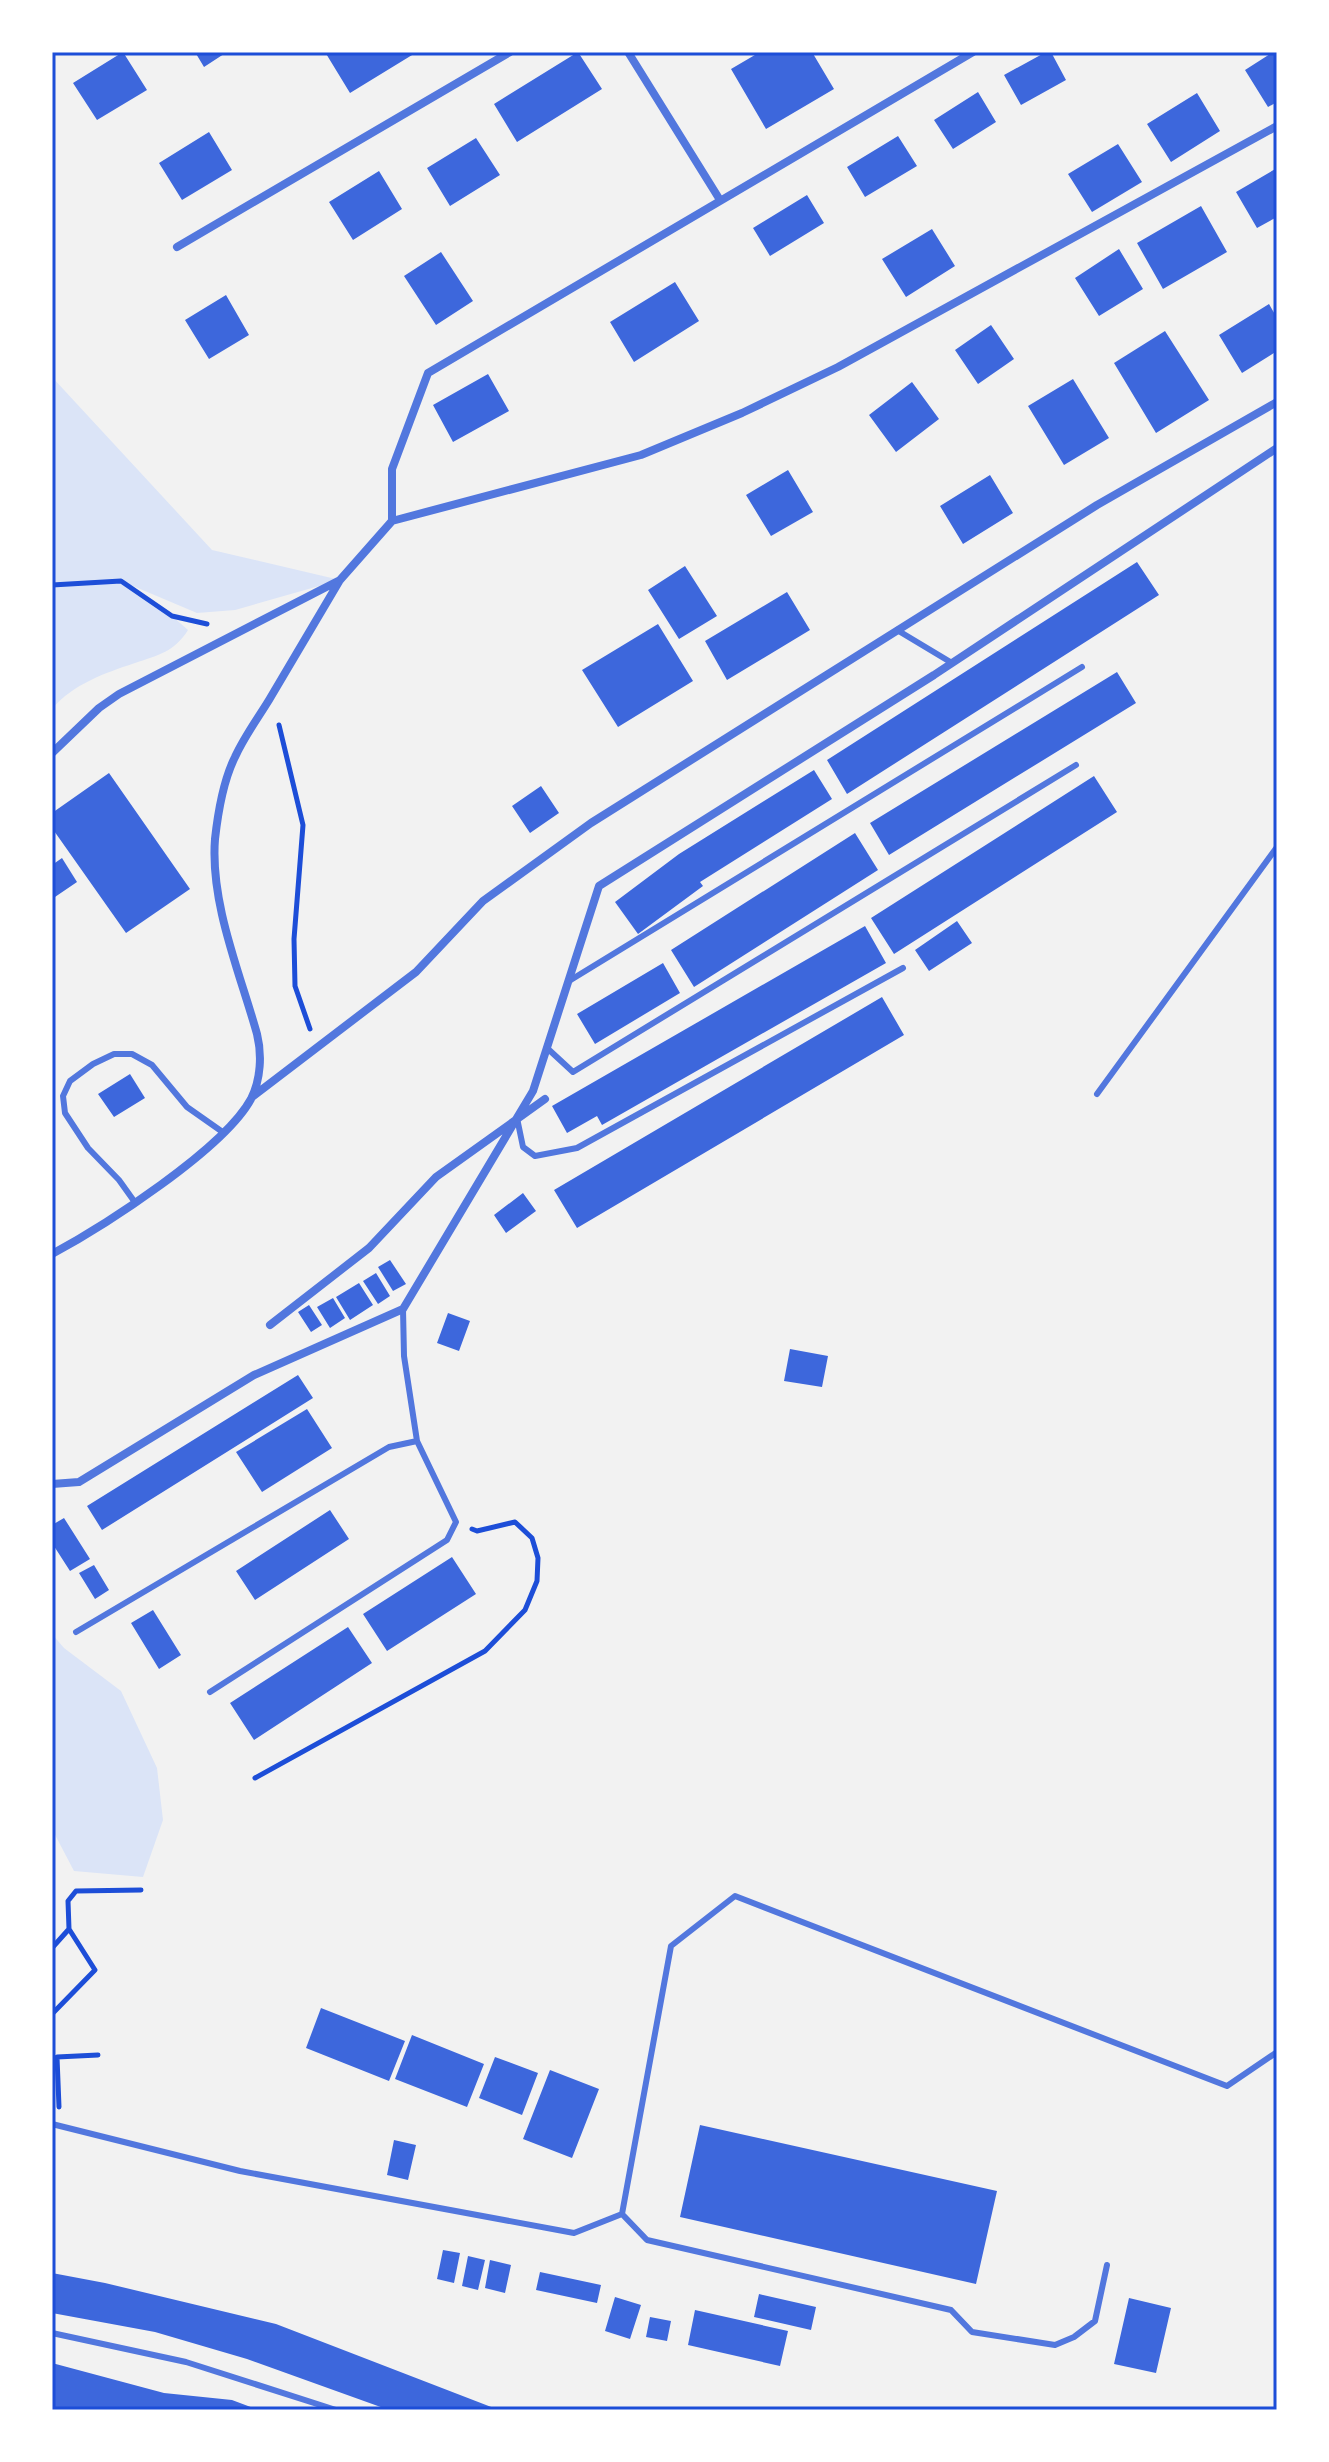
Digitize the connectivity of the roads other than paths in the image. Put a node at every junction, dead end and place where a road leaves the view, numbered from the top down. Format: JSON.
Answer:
{"nodes":[{"id":1,"x":510,"y":52,"type":"edge"},
{"id":2,"x":628,"y":52,"type":"edge"},
{"id":3,"x":973,"y":52,"type":"edge"},
{"id":4,"x":1277,"y":126,"type":"edge"},
{"id":5,"x":720,"y":200,"type":"junction"},
{"id":6,"x":177,"y":247,"type":"dead end"},
{"id":7,"x":1277,"y":402,"type":"edge"},
{"id":8,"x":1277,"y":448,"type":"edge"},
{"id":9,"x":392,"y":521,"type":"junction"},
{"id":10,"x":340,"y":580,"type":"junction"},
{"id":11,"x":897,"y":630,"type":"junction"},
{"id":12,"x":952,"y":663,"type":"junction"},
{"id":13,"x":1082,"y":667,"type":"dead end"},
{"id":14,"x":52,"y":753,"type":"edge"},
{"id":15,"x":1076,"y":765,"type":"dead end"},
{"id":16,"x":1277,"y":847,"type":"edge"},
{"id":17,"x":903,"y":968,"type":"dead end"},
{"id":18,"x":568,"y":981,"type":"junction"},
{"id":19,"x":547,"y":1048,"type":"junction"},
{"id":20,"x":1097,"y":1094,"type":"dead end"},
{"id":21,"x":252,"y":1097,"type":"junction"},
{"id":22,"x":545,"y":1099,"type":"dead end"},
{"id":23,"x":517,"y":1117,"type":"junction"},
{"id":24,"x":224,"y":1133,"type":"junction"},
{"id":25,"x":134,"y":1201,"type":"junction"},
{"id":26,"x":52,"y":1254,"type":"edge"},
{"id":27,"x":403,"y":1309,"type":"junction"},
{"id":28,"x":270,"y":1325,"type":"dead end"},
{"id":29,"x":417,"y":1441,"type":"junction"},
{"id":30,"x":52,"y":1484,"type":"edge"},
{"id":31,"x":76,"y":1632,"type":"dead end"},
{"id":32,"x":210,"y":1692,"type":"dead end"},
{"id":33,"x":1277,"y":2052,"type":"edge"},
{"id":34,"x":56,"y":2125,"type":"edge"},
{"id":35,"x":622,"y":2214,"type":"junction"},
{"id":36,"x":1107,"y":2265,"type":"dead end"},
{"id":37,"x":52,"y":2333,"type":"edge"},
{"id":38,"x":336,"y":2410,"type":"edge"}],
"edges":[{"from":1,"to":6,"type":"street"},
{"from":2,"to":5,"type":"street"},
{"from":3,"to":5,"type":"street"},
{"from":4,"to":9,"type":"street"},
{"from":5,"to":9,"type":"street"},
{"from":7,"to":11,"type":"street"},
{"from":8,"to":12,"type":"street"},
{"from":9,"to":10,"type":"street"},
{"from":10,"to":14,"type":"street"},
{"from":10,"to":21,"type":"street"},
{"from":11,"to":12,"type":"lane"},
{"from":11,"to":21,"type":"street"},
{"from":12,"to":18,"type":"street"},
{"from":13,"to":18,"type":"lane"},
{"from":15,"to":19,"type":"lane"},
{"from":16,"to":20,"type":"lane"},
{"from":17,"to":23,"type":"lane"},
{"from":18,"to":19,"type":"street"},
{"from":19,"to":23,"type":"street"},
{"from":21,"to":24,"type":"street"},
{"from":22,"to":28,"type":"street"},
{"from":23,"to":27,"type":"street"},
{"from":24,"to":25,"type":"street"},
{"from":24,"to":25,"type":"lane"},
{"from":25,"to":26,"type":"street"},
{"from":27,"to":29,"type":"lane"},
{"from":27,"to":30,"type":"street"},
{"from":29,"to":31,"type":"lane"},
{"from":29,"to":32,"type":"lane"},
{"from":33,"to":35,"type":"lane"},
{"from":34,"to":35,"type":"lane"},
{"from":35,"to":36,"type":"lane"},
{"from":37,"to":38,"type":"lane"}]}
